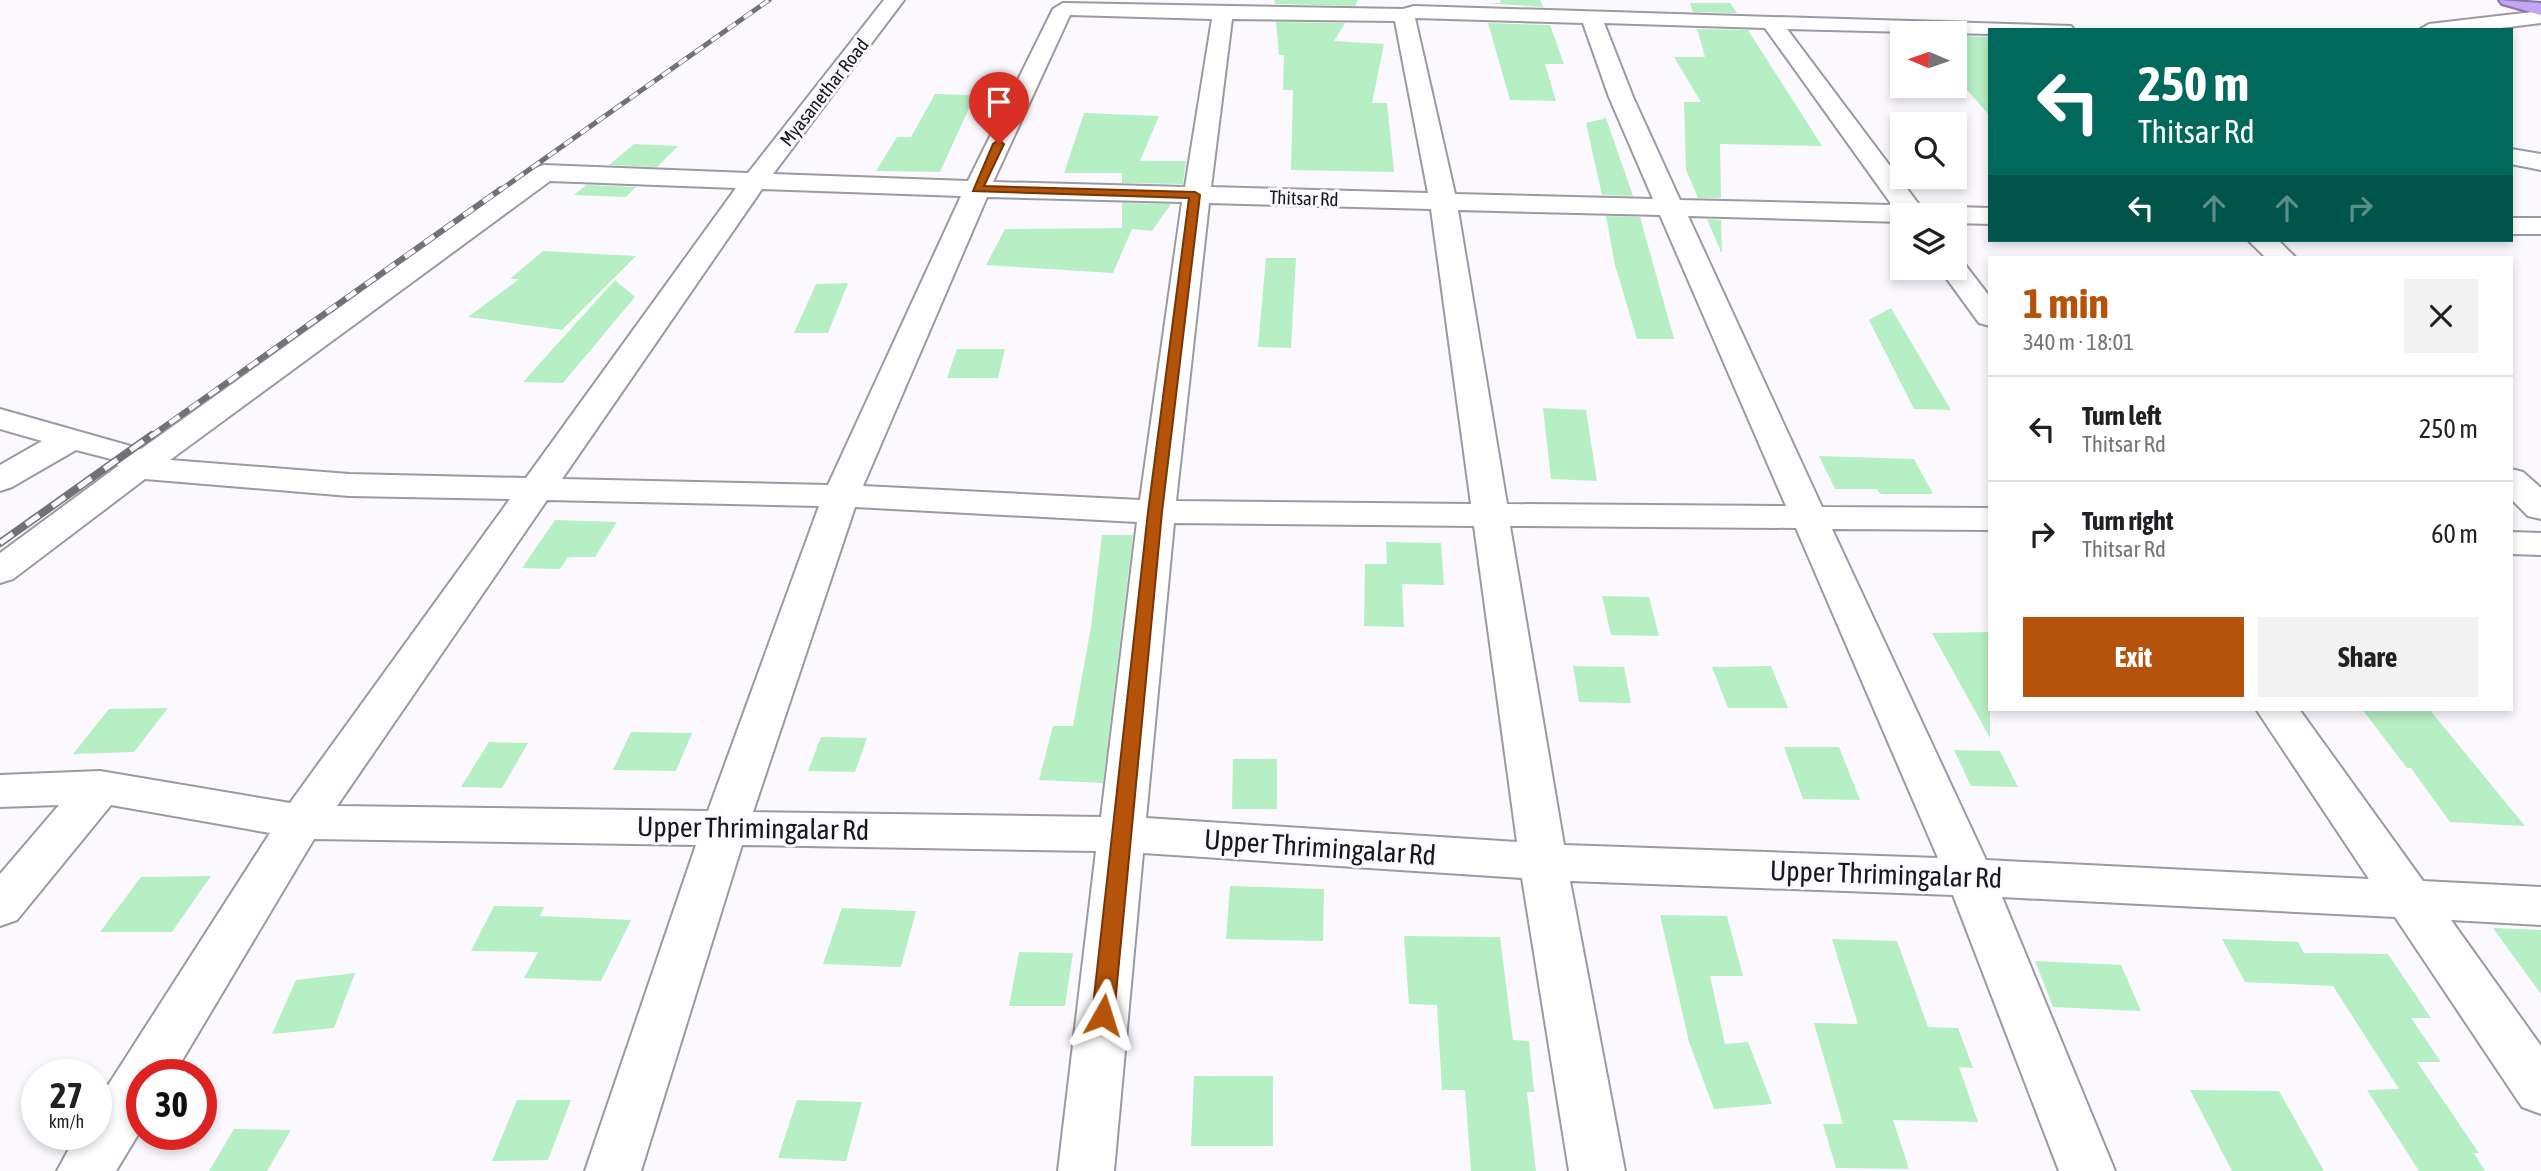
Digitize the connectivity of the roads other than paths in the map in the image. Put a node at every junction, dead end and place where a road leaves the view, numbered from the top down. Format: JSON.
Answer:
{"nodes":[{"id":1,"x":894,"y":0,"type":"edge"},
{"id":2,"x":2509,"y":0,"type":"edge"},
{"id":3,"x":2541,"y":9,"type":"edge"},
{"id":4,"x":1223,"y":13,"type":"junction"},
{"id":5,"x":1404,"y":15,"type":"junction"},
{"id":6,"x":2541,"y":17,"type":"edge"},
{"id":7,"x":1592,"y":18,"type":"junction"},
{"id":8,"x":1772,"y":23,"type":"junction"},
{"id":9,"x":1988,"y":28,"type":"edge"},
{"id":10,"x":2446,"y":28,"type":"edge"},
{"id":11,"x":2513,"y":156,"type":"edge"},
{"id":12,"x":2541,"y":162,"type":"edge"},
{"id":13,"x":753,"y":183,"type":"junction"},
{"id":14,"x":977,"y":189,"type":"junction"},
{"id":15,"x":1195,"y":195,"type":"junction"},
{"id":16,"x":1443,"y":201,"type":"junction"},
{"id":17,"x":1904,"y":203,"type":"edge"},
{"id":18,"x":1673,"y":207,"type":"junction"},
{"id":19,"x":1890,"y":214,"type":"edge"},
{"id":20,"x":1967,"y":216,"type":"edge"},
{"id":21,"x":1988,"y":216,"type":"edge"},
{"id":22,"x":2264,"y":242,"type":"edge"},
{"id":23,"x":2280,"y":256,"type":"edge"},
{"id":24,"x":1962,"y":280,"type":"edge"},
{"id":25,"x":1988,"y":314,"type":"edge"},
{"id":26,"x":0,"y":419,"type":"edge"},
{"id":27,"x":71,"y":439,"type":"junction"},
{"id":28,"x":137,"y":468,"type":"junction"},
{"id":29,"x":0,"y":480,"type":"edge"},
{"id":30,"x":2513,"y":481,"type":"edge"},
{"id":31,"x":539,"y":488,"type":"junction"},
{"id":32,"x":841,"y":495,"type":"junction"},
{"id":33,"x":2541,"y":508,"type":"edge"},
{"id":34,"x":1155,"y":512,"type":"junction"},
{"id":35,"x":1490,"y":513,"type":"junction"},
{"id":36,"x":1809,"y":516,"type":"junction"},
{"id":37,"x":1988,"y":519,"type":"edge"},
{"id":38,"x":2513,"y":543,"type":"edge"},
{"id":39,"x":2541,"y":544,"type":"edge"},
{"id":40,"x":0,"y":571,"type":"edge"},
{"id":41,"x":2278,"y":711,"type":"edge"},
{"id":42,"x":100,"y":787,"type":"junction"},
{"id":43,"x":0,"y":792,"type":"edge"},
{"id":44,"x":301,"y":822,"type":"junction"},
{"id":45,"x":725,"y":827,"type":"junction"},
{"id":46,"x":1123,"y":834,"type":"junction"},
{"id":47,"x":1543,"y":862,"type":"junction"},
{"id":48,"x":1970,"y":877,"type":"junction"},
{"id":49,"x":2411,"y":899,"type":"junction"},
{"id":50,"x":2541,"y":906,"type":"edge"},
{"id":51,"x":0,"y":907,"type":"edge"},
{"id":52,"x":154,"y":1059,"type":"edge"},
{"id":53,"x":2541,"y":1090,"type":"edge"},
{"id":54,"x":126,"y":1105,"type":"edge"},
{"id":55,"x":85,"y":1171,"type":"edge"},
{"id":56,"x":613,"y":1171,"type":"edge"},
{"id":57,"x":1086,"y":1171,"type":"edge"},
{"id":58,"x":1597,"y":1171,"type":"edge"},
{"id":59,"x":2087,"y":1171,"type":"edge"}],
"edges":[{"from":1,"to":13,"type":"street","name":"Myasanethar Road"},
{"from":2,"to":3,"type":"highway"},
{"from":4,"to":5,"type":"street"},
{"from":4,"to":14,"type":"street"},
{"from":4,"to":15,"type":"street"},
{"from":5,"to":7,"type":"street"},
{"from":5,"to":16,"type":"street"},
{"from":6,"to":10,"type":"street"},
{"from":7,"to":8,"type":"street"},
{"from":7,"to":18,"type":"street"},
{"from":8,"to":9,"type":"street"},
{"from":8,"to":17,"type":"street"},
{"from":11,"to":12,"type":"street"},
{"from":13,"to":14,"type":"street","name":"Thitsar Rd"},
{"from":13,"to":28,"type":"street","name":"Thitsar Rd"},
{"from":13,"to":31,"type":"street","name":"Myasanethar Road"},
{"from":14,"to":15,"type":"street","name":"Thitsar Rd"},
{"from":14,"to":32,"type":"street"},
{"from":15,"to":16,"type":"street","name":"Thitsar Rd"},
{"from":15,"to":34,"type":"street"},
{"from":16,"to":18,"type":"street","name":"Thitsar Rd"},
{"from":16,"to":35,"type":"street"},
{"from":18,"to":19,"type":"street","name":"Thitsar Rd"},
{"from":18,"to":36,"type":"street"},
{"from":20,"to":21,"type":"street","name":"Thitsar Rd"},
{"from":22,"to":23,"type":"street"},
{"from":24,"to":25,"type":"street"},
{"from":26,"to":27,"type":"street"},
{"from":27,"to":28,"type":"street"},
{"from":27,"to":29,"type":"street"},
{"from":28,"to":31,"type":"street"},
{"from":28,"to":40,"type":"street","name":"Thitsar Rd"},
{"from":30,"to":33,"type":"street"},
{"from":31,"to":32,"type":"street"},
{"from":31,"to":44,"type":"street","name":"Myasanethar Road"},
{"from":32,"to":34,"type":"street"},
{"from":32,"to":45,"type":"street"},
{"from":34,"to":35,"type":"street"},
{"from":34,"to":46,"type":"street"},
{"from":35,"to":36,"type":"street"},
{"from":35,"to":47,"type":"street"},
{"from":36,"to":37,"type":"street"},
{"from":36,"to":48,"type":"street"},
{"from":38,"to":39,"type":"street"},
{"from":41,"to":49,"type":"street"},
{"from":42,"to":43,"type":"street","name":"Upper Thrimingalar Rd"},
{"from":42,"to":44,"type":"street","name":"Upper Thrimingalar Rd"},
{"from":42,"to":51,"type":"street"},
{"from":44,"to":45,"type":"street","name":"Upper Thrimingalar Rd"},
{"from":44,"to":52,"type":"street","name":"Myasanethar Road"},
{"from":45,"to":46,"type":"street","name":"Upper Thrimingalar Rd"},
{"from":45,"to":56,"type":"street"},
{"from":46,"to":47,"type":"street","name":"Upper Thrimingalar Rd"},
{"from":46,"to":57,"type":"street"},
{"from":47,"to":48,"type":"street","name":"Upper Thrimingalar Rd"},
{"from":47,"to":58,"type":"street"},
{"from":48,"to":49,"type":"street","name":"Upper Thrimingalar Rd"},
{"from":48,"to":59,"type":"street"},
{"from":49,"to":50,"type":"street","name":"Upper Thrimingalar Rd"},
{"from":49,"to":53,"type":"street"},
{"from":54,"to":55,"type":"street"}]}
